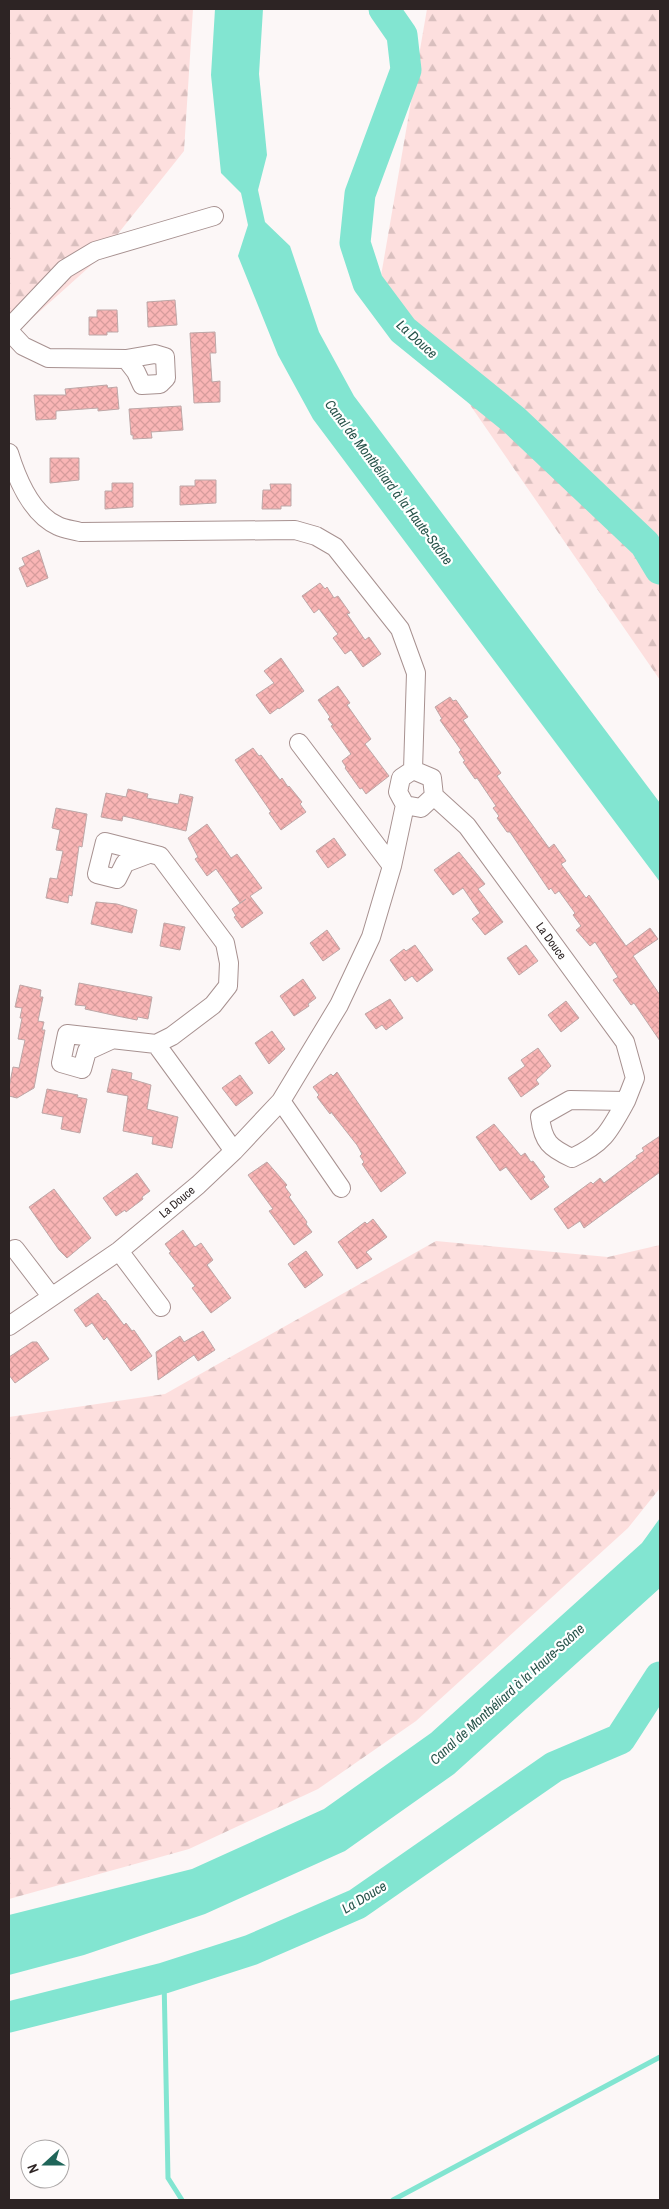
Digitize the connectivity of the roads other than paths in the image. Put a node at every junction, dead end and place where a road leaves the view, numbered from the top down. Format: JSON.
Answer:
{"nodes":[{"id":1,"x":214,"y":216,"type":"dead end"},
{"id":2,"x":9,"y":330,"type":"edge"},
{"id":3,"x":126,"y":359,"type":"dead end"},
{"id":4,"x":9,"y":453,"type":"edge"},
{"id":5,"x":299,"y":743,"type":"dead end"},
{"id":6,"x":413,"y":770,"type":"junction"},
{"id":7,"x":434,"y":796,"type":"junction"},
{"id":8,"x":405,"y":805,"type":"junction"},
{"id":9,"x":149,"y":854,"type":"dead end"},
{"id":10,"x":392,"y":866,"type":"junction"},
{"id":11,"x":111,"y":1040,"type":"dead end"},
{"id":12,"x":156,"y":1044,"type":"junction"},
{"id":13,"x":281,"y":1100,"type":"junction"},
{"id":14,"x":626,"y":1101,"type":"junction"},
{"id":15,"x":234,"y":1151,"type":"junction"},
{"id":16,"x":341,"y":1188,"type":"dead end"},
{"id":17,"x":15,"y":1249,"type":"dead end"},
{"id":18,"x":119,"y":1251,"type":"junction"},
{"id":19,"x":51,"y":1296,"type":"junction"},
{"id":20,"x":161,"y":1307,"type":"dead end"},
{"id":21,"x":9,"y":1326,"type":"edge"}],
"edges":[{"from":1,"to":2,"type":"street"},
{"from":2,"to":3,"type":"street"},
{"from":4,"to":6,"type":"street"},
{"from":5,"to":10,"type":"street"},
{"from":6,"to":7,"type":"street"},
{"from":6,"to":8,"type":"street"},
{"from":7,"to":8,"type":"street"},
{"from":7,"to":14,"type":"street","name":"La Douce"},
{"from":8,"to":10,"type":"street","name":"La Douce"},
{"from":9,"to":12,"type":"street"},
{"from":10,"to":13,"type":"street","name":"La Douce"},
{"from":11,"to":12,"type":"street"},
{"from":12,"to":15,"type":"street"},
{"from":13,"to":15,"type":"street","name":"La Douce"},
{"from":13,"to":16,"type":"street"},
{"from":14,"to":14,"type":"street","name":"La Douce"},
{"from":15,"to":18,"type":"street","name":"La Douce"},
{"from":17,"to":19,"type":"street"},
{"from":18,"to":19,"type":"street","name":"La Douce"},
{"from":18,"to":20,"type":"street"},
{"from":19,"to":21,"type":"street","name":"La Douce"}]}
